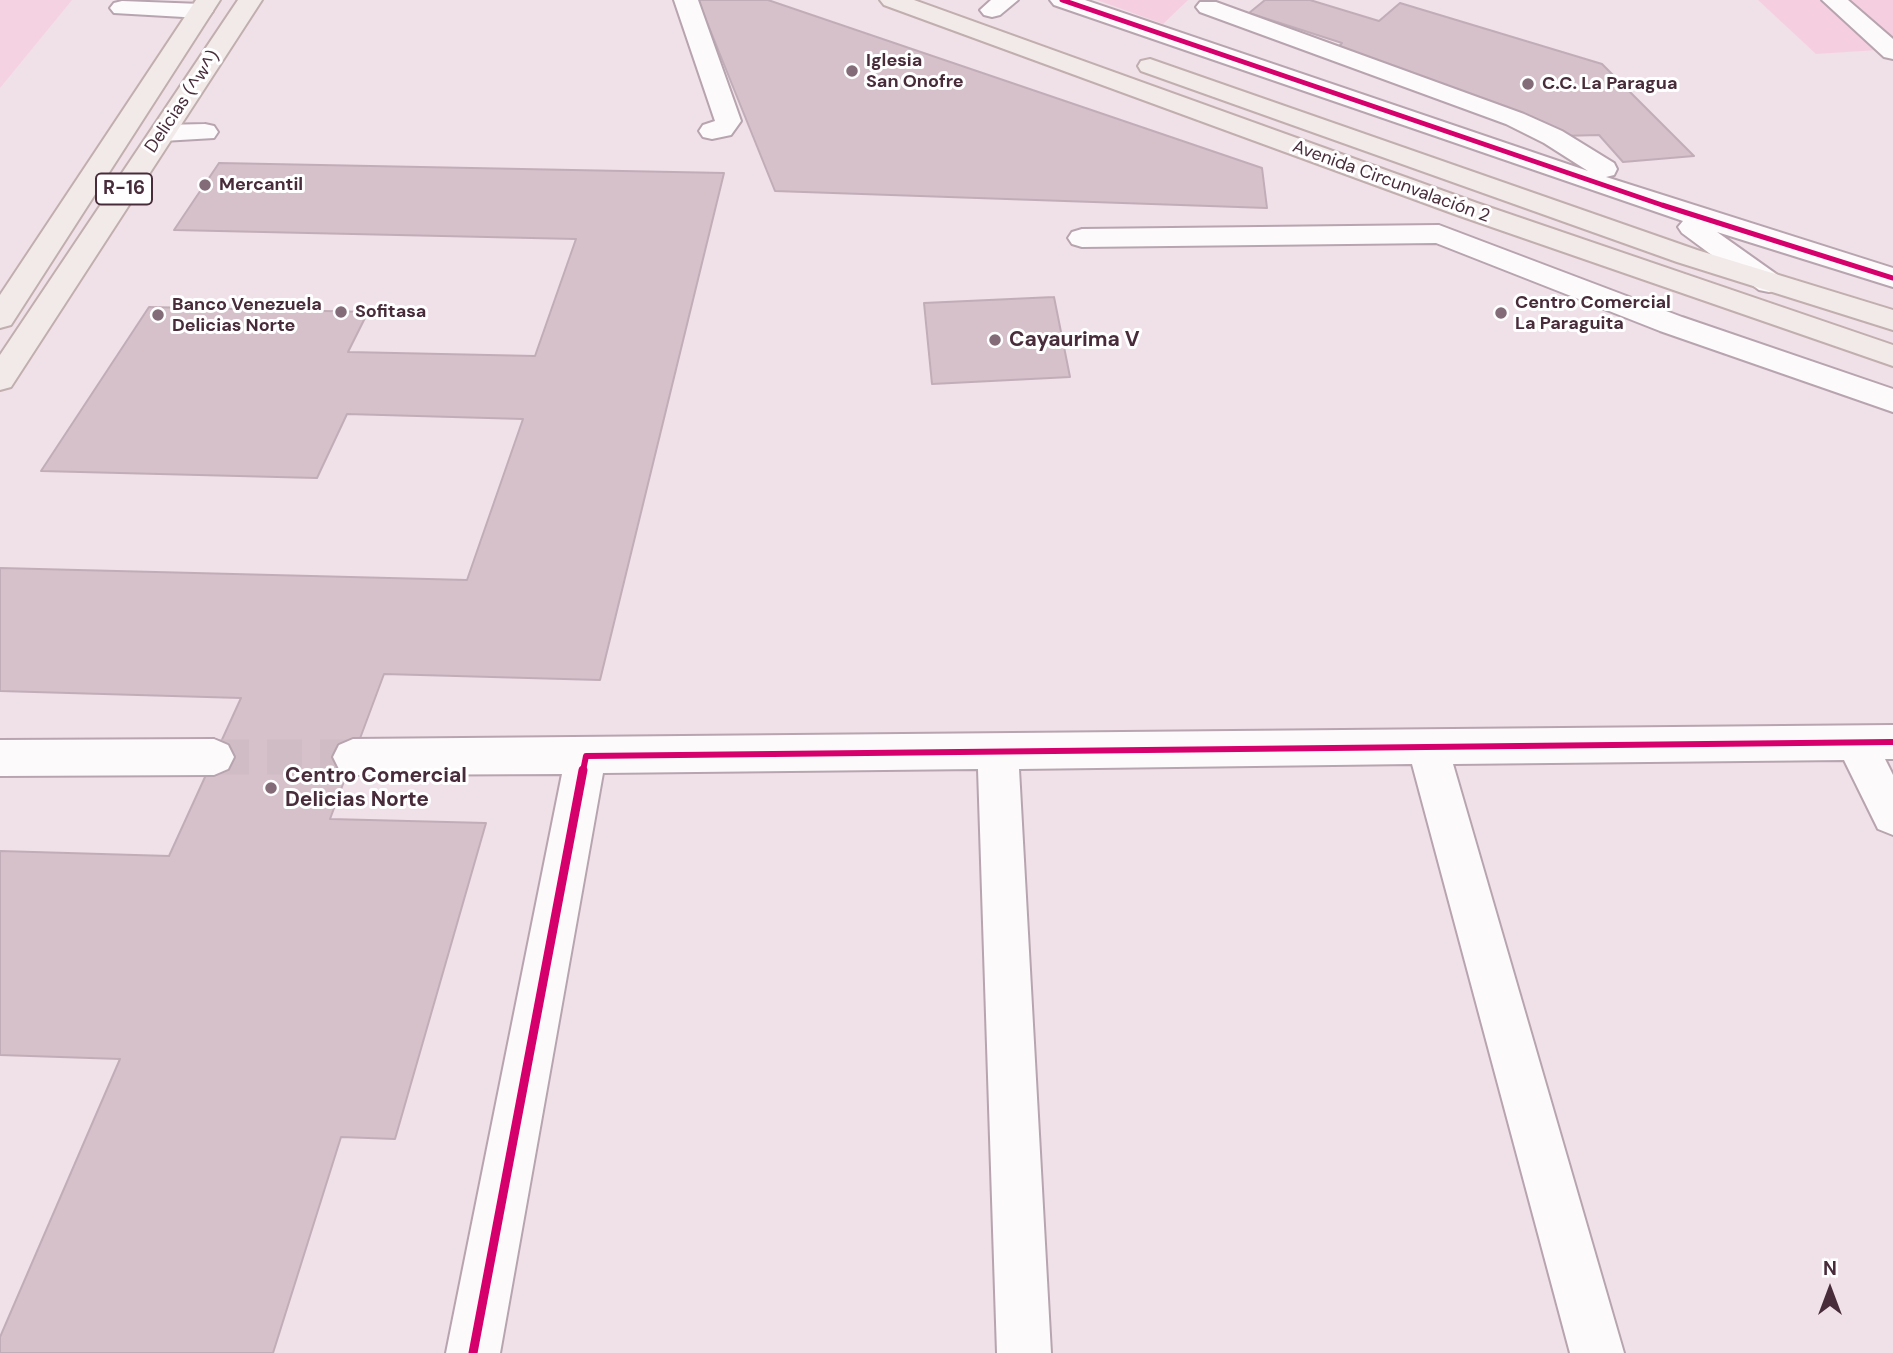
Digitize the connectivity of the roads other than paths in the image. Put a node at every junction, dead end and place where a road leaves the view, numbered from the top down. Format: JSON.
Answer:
{"nodes":[{"id":1,"x":250,"y":0,"type":"edge"},
{"id":2,"x":686,"y":0,"type":"edge"},
{"id":3,"x":892,"y":0,"type":"edge"},
{"id":4,"x":966,"y":0,"type":"edge"},
{"id":5,"x":1062,"y":0,"type":"edge"},
{"id":6,"x":1834,"y":0,"type":"edge"},
{"id":7,"x":1213,"y":3,"type":"edge"},
{"id":8,"x":205,"y":5,"type":"edge"},
{"id":9,"x":999,"y":5,"type":"edge"},
{"id":10,"x":120,"y":11,"type":"edge"},
{"id":11,"x":1057,"y":33,"type":"dead end"},
{"id":12,"x":1173,"y":38,"type":"junction"},
{"id":13,"x":1893,"y":52,"type":"edge"},
{"id":14,"x":1122,"y":56,"type":"dead end"},
{"id":15,"x":712,"y":131,"type":"dead end"},
{"id":16,"x":205,"y":132,"type":"dead end"},
{"id":17,"x":163,"y":133,"type":"junction"},
{"id":18,"x":1662,"y":205,"type":"junction"},
{"id":19,"x":1466,"y":209,"type":"junction"},
{"id":20,"x":1439,"y":234,"type":"junction"},
{"id":21,"x":1082,"y":238,"type":"dead end"},
{"id":22,"x":1893,"y":278,"type":"edge"},
{"id":23,"x":1769,"y":283,"type":"junction"},
{"id":24,"x":0,"y":318,"type":"edge"},
{"id":25,"x":1893,"y":320,"type":"edge"},
{"id":26,"x":1893,"y":356,"type":"edge"},
{"id":27,"x":0,"y":379,"type":"edge"},
{"id":28,"x":1893,"y":401,"type":"edge"},
{"id":29,"x":1874,"y":742,"type":"edge"},
{"id":30,"x":1428,"y":748,"type":"junction"},
{"id":31,"x":998,"y":752,"type":"junction"},
{"id":32,"x":586,"y":756,"type":"junction"},
{"id":33,"x":214,"y":757,"type":"tunnel mouth"},
{"id":34,"x":353,"y":757,"type":"tunnel mouth"},
{"id":35,"x":0,"y":758,"type":"edge"},
{"id":36,"x":1893,"y":816,"type":"edge"},
{"id":37,"x":473,"y":1353,"type":"edge"},
{"id":38,"x":1024,"y":1353,"type":"edge"},
{"id":39,"x":1597,"y":1353,"type":"edge"}],
"edges":[{"from":1,"to":17,"type":"main road","name":"Delicias (^w^)","number":"R-16"},
{"from":2,"to":15,"type":"street"},
{"from":3,"to":19,"type":"main road","name":"Avenida Circunvalación 2"},
{"from":4,"to":9,"type":"main road"},
{"from":5,"to":12,"type":"street"},
{"from":6,"to":13,"type":"street"},
{"from":7,"to":12,"type":"street"},
{"from":7,"to":18,"type":"street"},
{"from":8,"to":10,"type":"street"},
{"from":8,"to":24,"type":"main road","name":"Delicias (^w^)","number":"R-16"},
{"from":9,"to":11,"type":"main road"},
{"from":12,"to":18,"type":"street"},
{"from":14,"to":23,"type":"main road","name":"Avenida Circunvalación 2"},
{"from":16,"to":17,"type":"street"},
{"from":17,"to":27,"type":"main road","name":"Delicias (^w^)","number":"R-16"},
{"from":18,"to":22,"type":"street"},
{"from":18,"to":23,"type":"street"},
{"from":19,"to":20,"type":"street"},
{"from":19,"to":26,"type":"main road","name":"Avenida Circunvalación 2"},
{"from":20,"to":21,"type":"street"},
{"from":20,"to":28,"type":"street"},
{"from":23,"to":25,"type":"main road","name":"Avenida Circunvalación 2"},
{"from":29,"to":30,"type":"street"},
{"from":29,"to":36,"type":"street"},
{"from":30,"to":31,"type":"street"},
{"from":30,"to":39,"type":"street"},
{"from":31,"to":32,"type":"street"},
{"from":31,"to":38,"type":"street"},
{"from":32,"to":34,"type":"street"},
{"from":32,"to":37,"type":"street"},
{"from":33,"to":35,"type":"street"}]}
